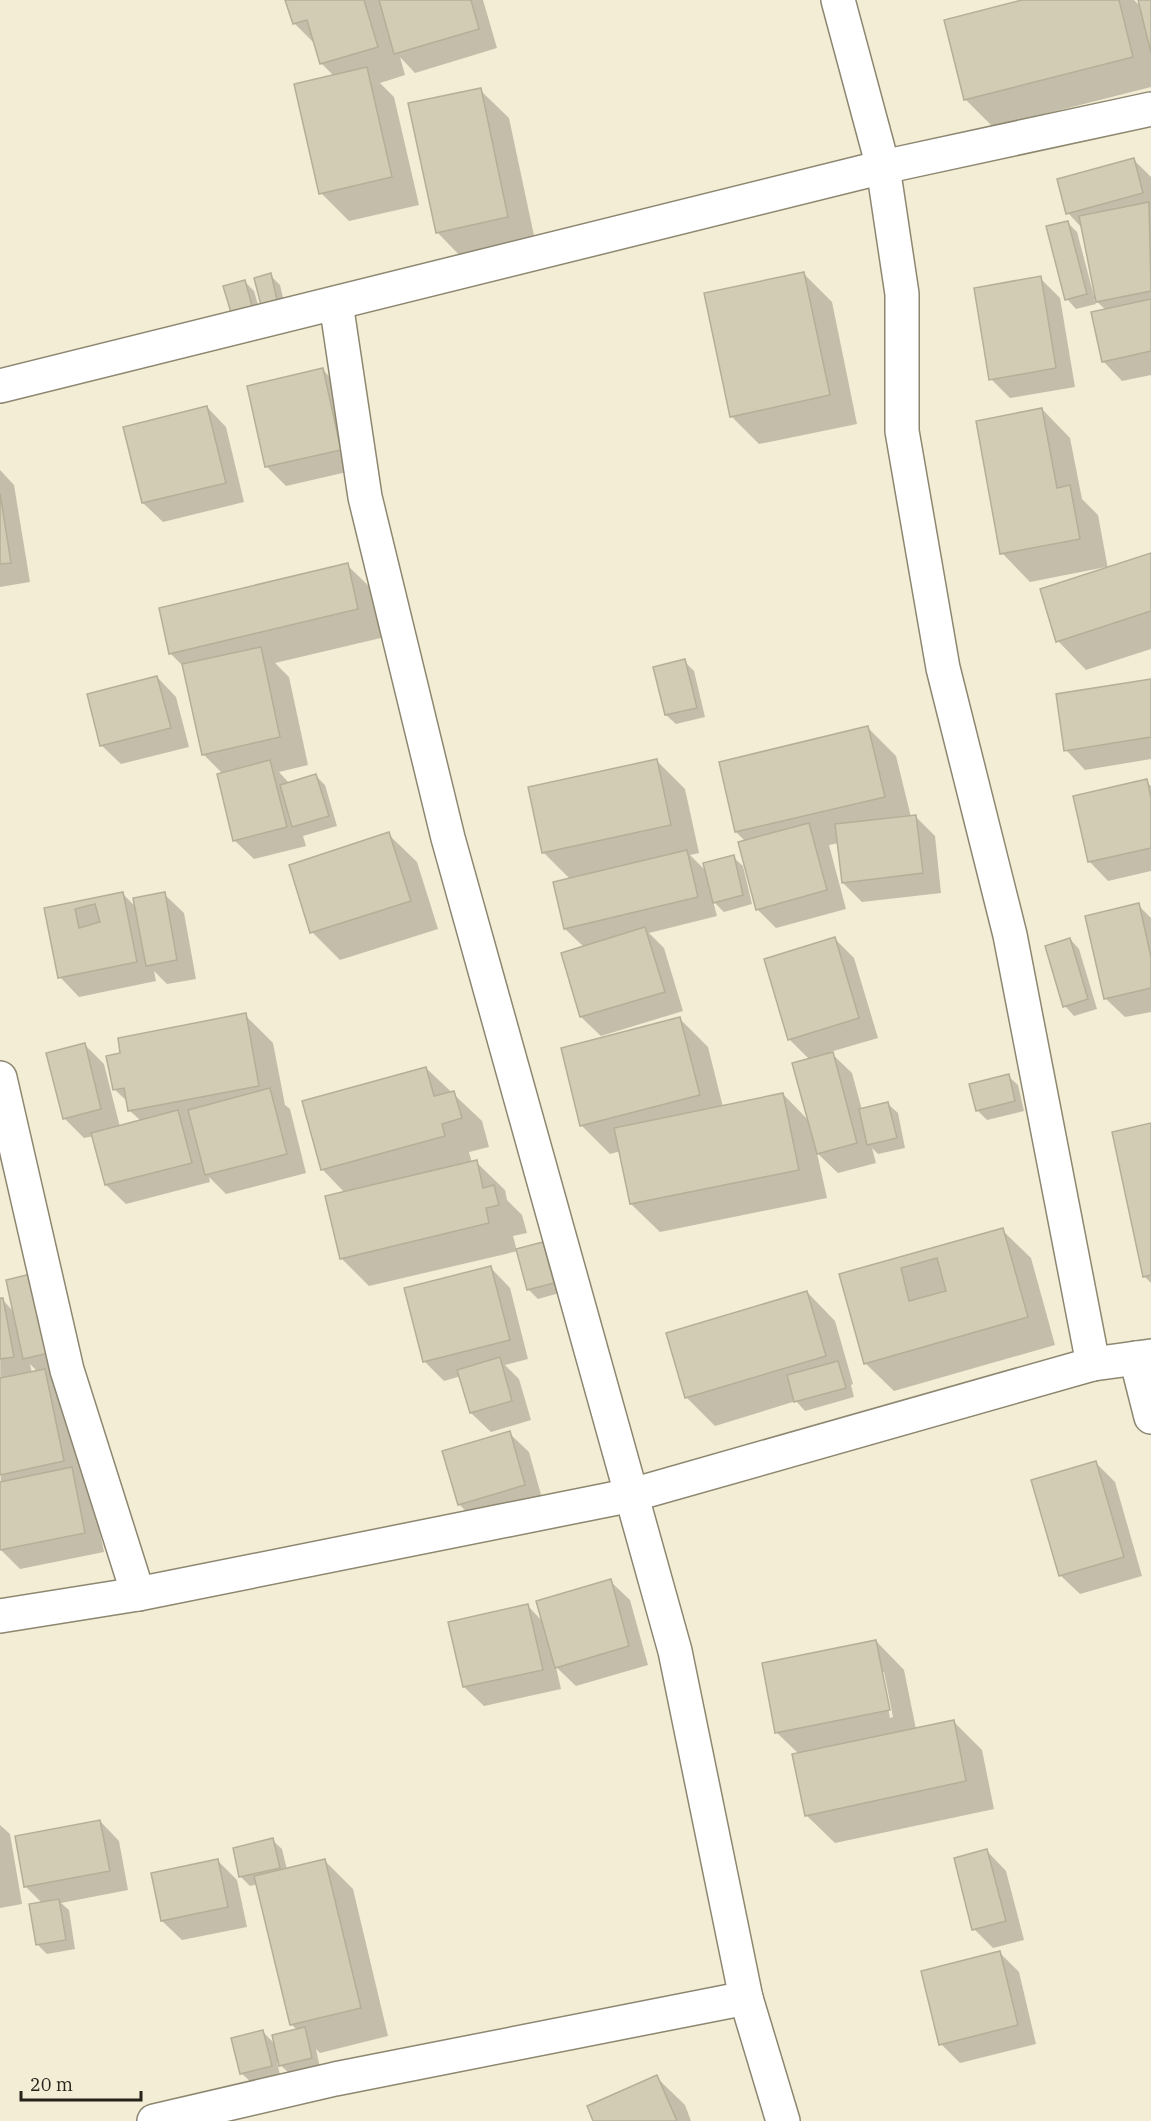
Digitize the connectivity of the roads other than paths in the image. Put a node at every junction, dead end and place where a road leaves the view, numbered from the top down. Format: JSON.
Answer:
{"nodes":[{"id":1,"x":838,"y":0,"type":"edge"},
{"id":2,"x":1151,"y":109,"type":"edge"},
{"id":3,"x":883,"y":167,"type":"junction"},
{"id":4,"x":336,"y":303,"type":"junction"},
{"id":5,"x":0,"y":386,"type":"edge"},
{"id":6,"x":0,"y":1078,"type":"edge"},
{"id":7,"x":1144,"y":1357,"type":"edge"},
{"id":8,"x":1093,"y":1364,"type":"junction"},
{"id":9,"x":1151,"y":1417,"type":"edge"},
{"id":10,"x":632,"y":1495,"type":"junction"},
{"id":11,"x":138,"y":1594,"type":"junction"},
{"id":12,"x":0,"y":1616,"type":"edge"},
{"id":13,"x":746,"y":1998,"type":"junction"},
{"id":14,"x":154,"y":2121,"type":"edge"},
{"id":15,"x":783,"y":2121,"type":"edge"}],
"edges":[{"from":1,"to":3,"type":"street"},
{"from":2,"to":3,"type":"street"},
{"from":3,"to":4,"type":"street"},
{"from":3,"to":8,"type":"street"},
{"from":4,"to":5,"type":"street"},
{"from":4,"to":10,"type":"street"},
{"from":6,"to":11,"type":"street"},
{"from":7,"to":8,"type":"street"},
{"from":7,"to":9,"type":"street"},
{"from":8,"to":10,"type":"street"},
{"from":10,"to":11,"type":"street"},
{"from":10,"to":13,"type":"street"},
{"from":11,"to":12,"type":"street"},
{"from":13,"to":14,"type":"street"},
{"from":13,"to":15,"type":"street"}]}
